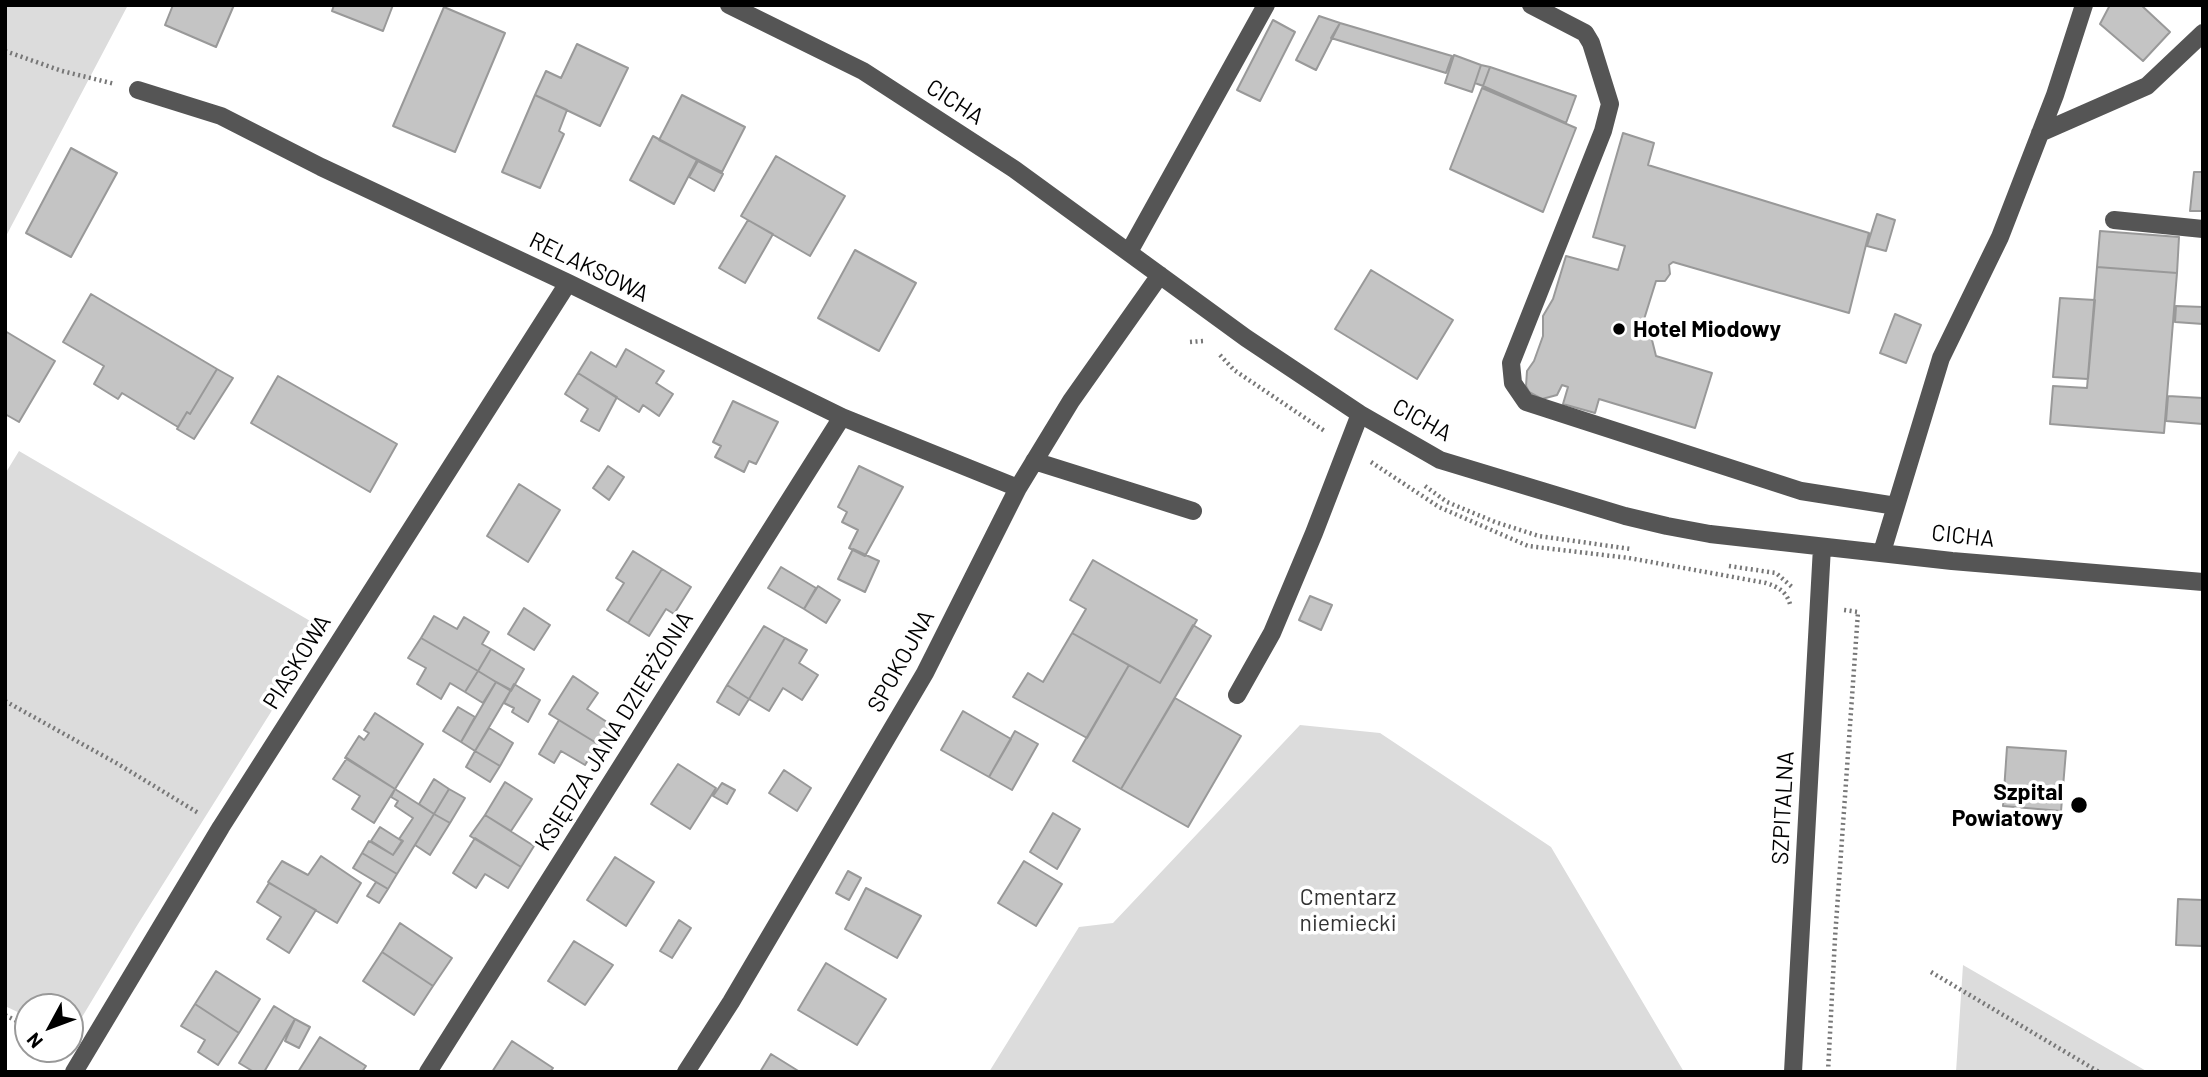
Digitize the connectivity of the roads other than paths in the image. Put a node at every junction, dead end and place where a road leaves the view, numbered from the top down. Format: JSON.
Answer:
{"nodes":[{"id":1,"x":729,"y":5,"type":"edge"},
{"id":2,"x":1266,"y":5,"type":"edge"},
{"id":3,"x":1531,"y":5,"type":"edge"},
{"id":4,"x":2084,"y":5,"type":"edge"},
{"id":5,"x":2203,"y":33,"type":"edge"},
{"id":6,"x":138,"y":90,"type":"road end"},
{"id":7,"x":2040,"y":133,"type":"junction"},
{"id":8,"x":2114,"y":220,"type":"dead end"},
{"id":9,"x":2203,"y":229,"type":"edge"},
{"id":10,"x":1129,"y":252,"type":"junction"},
{"id":11,"x":1160,"y":275,"type":"junction"},
{"id":12,"x":568,"y":284,"type":"junction"},
{"id":13,"x":1360,"y":414,"type":"junction"},
{"id":14,"x":842,"y":416,"type":"junction"},
{"id":15,"x":1034,"y":461,"type":"junction"},
{"id":16,"x":1018,"y":488,"type":"junction"},
{"id":17,"x":1896,"y":506,"type":"junction"},
{"id":18,"x":1193,"y":511,"type":"dead end"},
{"id":19,"x":1822,"y":547,"type":"junction"},
{"id":20,"x":1882,"y":552,"type":"junction"},
{"id":21,"x":2203,"y":582,"type":"edge"},
{"id":22,"x":1237,"y":695,"type":"dead end"},
{"id":23,"x":74,"y":1072,"type":"edge"},
{"id":24,"x":428,"y":1072,"type":"edge"},
{"id":25,"x":686,"y":1072,"type":"edge"},
{"id":26,"x":1793,"y":1072,"type":"edge"}],
"edges":[{"from":1,"to":10,"type":"street","name":"CICHA"},
{"from":2,"to":10,"type":"street"},
{"from":3,"to":17,"type":"street"},
{"from":4,"to":7,"type":"street"},
{"from":5,"to":7,"type":"street"},
{"from":6,"to":12,"type":"street","name":"RELAKSOWA"},
{"from":7,"to":17,"type":"street"},
{"from":8,"to":9,"type":"street"},
{"from":10,"to":11,"type":"street","name":"CICHA"},
{"from":11,"to":13,"type":"street","name":"CICHA"},
{"from":11,"to":15,"type":"street","name":"SPOKOJNA"},
{"from":12,"to":14,"type":"street","name":"RELAKSOWA"},
{"from":12,"to":23,"type":"street","name":"PIASKOWA"},
{"from":13,"to":19,"type":"street","name":"CICHA"},
{"from":13,"to":22,"type":"street"},
{"from":14,"to":16,"type":"street","name":"RELAKSOWA"},
{"from":14,"to":24,"type":"street","name":"KSIĘDZA JANA DZIERŻONIA"},
{"from":15,"to":16,"type":"street","name":"SPOKOJNA"},
{"from":15,"to":18,"type":"street"},
{"from":16,"to":25,"type":"street","name":"SPOKOJNA"},
{"from":17,"to":20,"type":"street"},
{"from":19,"to":20,"type":"street","name":"CICHA"},
{"from":19,"to":26,"type":"street","name":"SZPITALNA"},
{"from":20,"to":21,"type":"street","name":"CICHA"}]}
